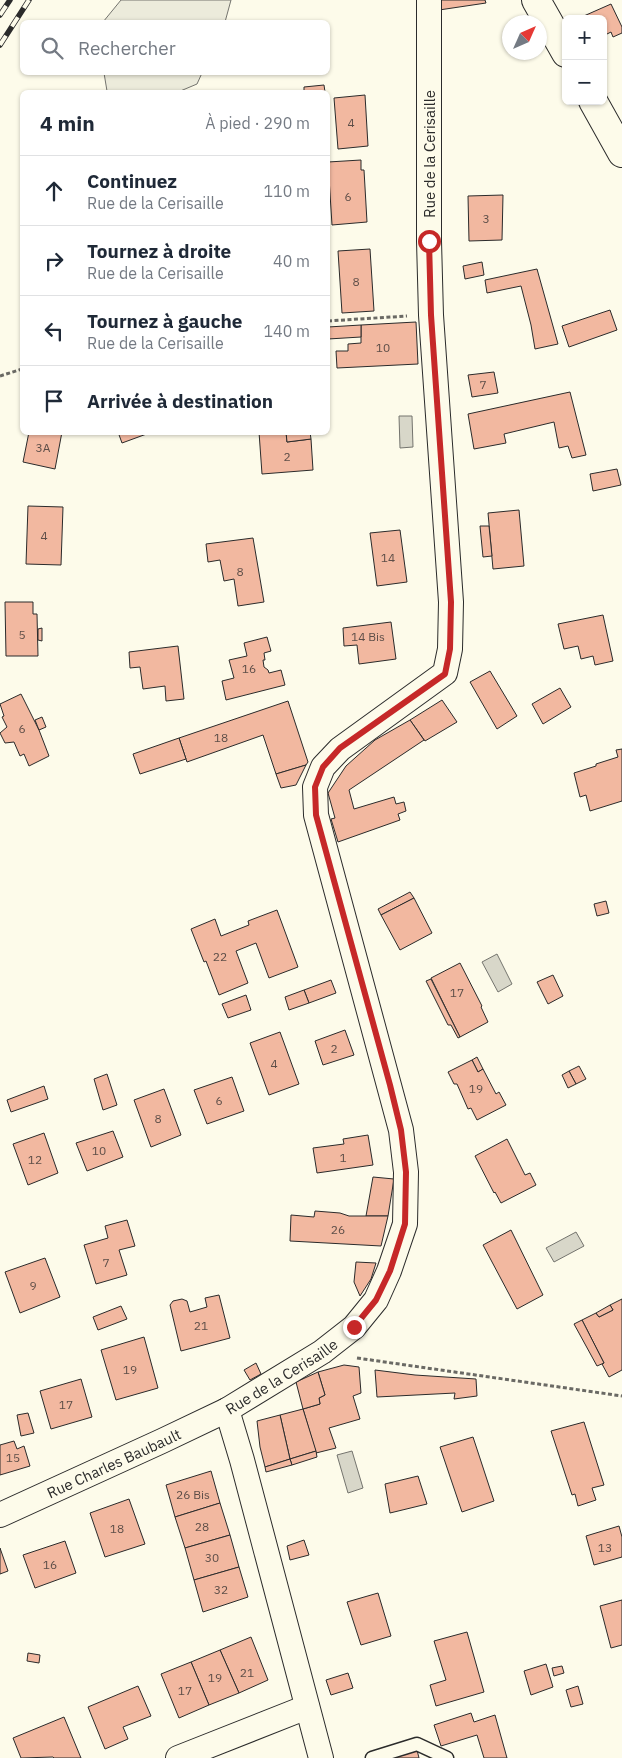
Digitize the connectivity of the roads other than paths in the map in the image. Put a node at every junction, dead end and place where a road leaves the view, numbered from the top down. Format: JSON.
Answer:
{"nodes":[{"id":1,"x":429,"y":0,"type":"edge"},
{"id":2,"x":536,"y":0,"type":"edge"},
{"id":3,"x":562,"y":46,"type":"edge"},
{"id":4,"x":595,"y":105,"type":"edge"},
{"id":5,"x":622,"y":152,"type":"edge"},
{"id":6,"x":227,"y":1410,"type":"junction"},
{"id":7,"x":0,"y":1515,"type":"edge"},
{"id":8,"x":307,"y":1707,"type":"junction"},
{"id":9,"x":178,"y":1758,"type":"edge"},
{"id":10,"x":321,"y":1758,"type":"edge"},
{"id":11,"x":372,"y":1758,"type":"edge"},
{"id":12,"x":447,"y":1758,"type":"edge"}],
"edges":[{"from":1,"to":6,"type":"street","name":"Rue de la Cerisaille"},
{"from":2,"to":3,"type":"street"},
{"from":4,"to":5,"type":"street"},
{"from":6,"to":7,"type":"street","name":"Rue Charles Baubault"},
{"from":6,"to":8,"type":"street","name":"Rue de la Cerisaille"},
{"from":8,"to":9,"type":"street"},
{"from":8,"to":10,"type":"street","name":"Rue de la Cerisaille"},
{"from":11,"to":12,"type":"lane"}]}
